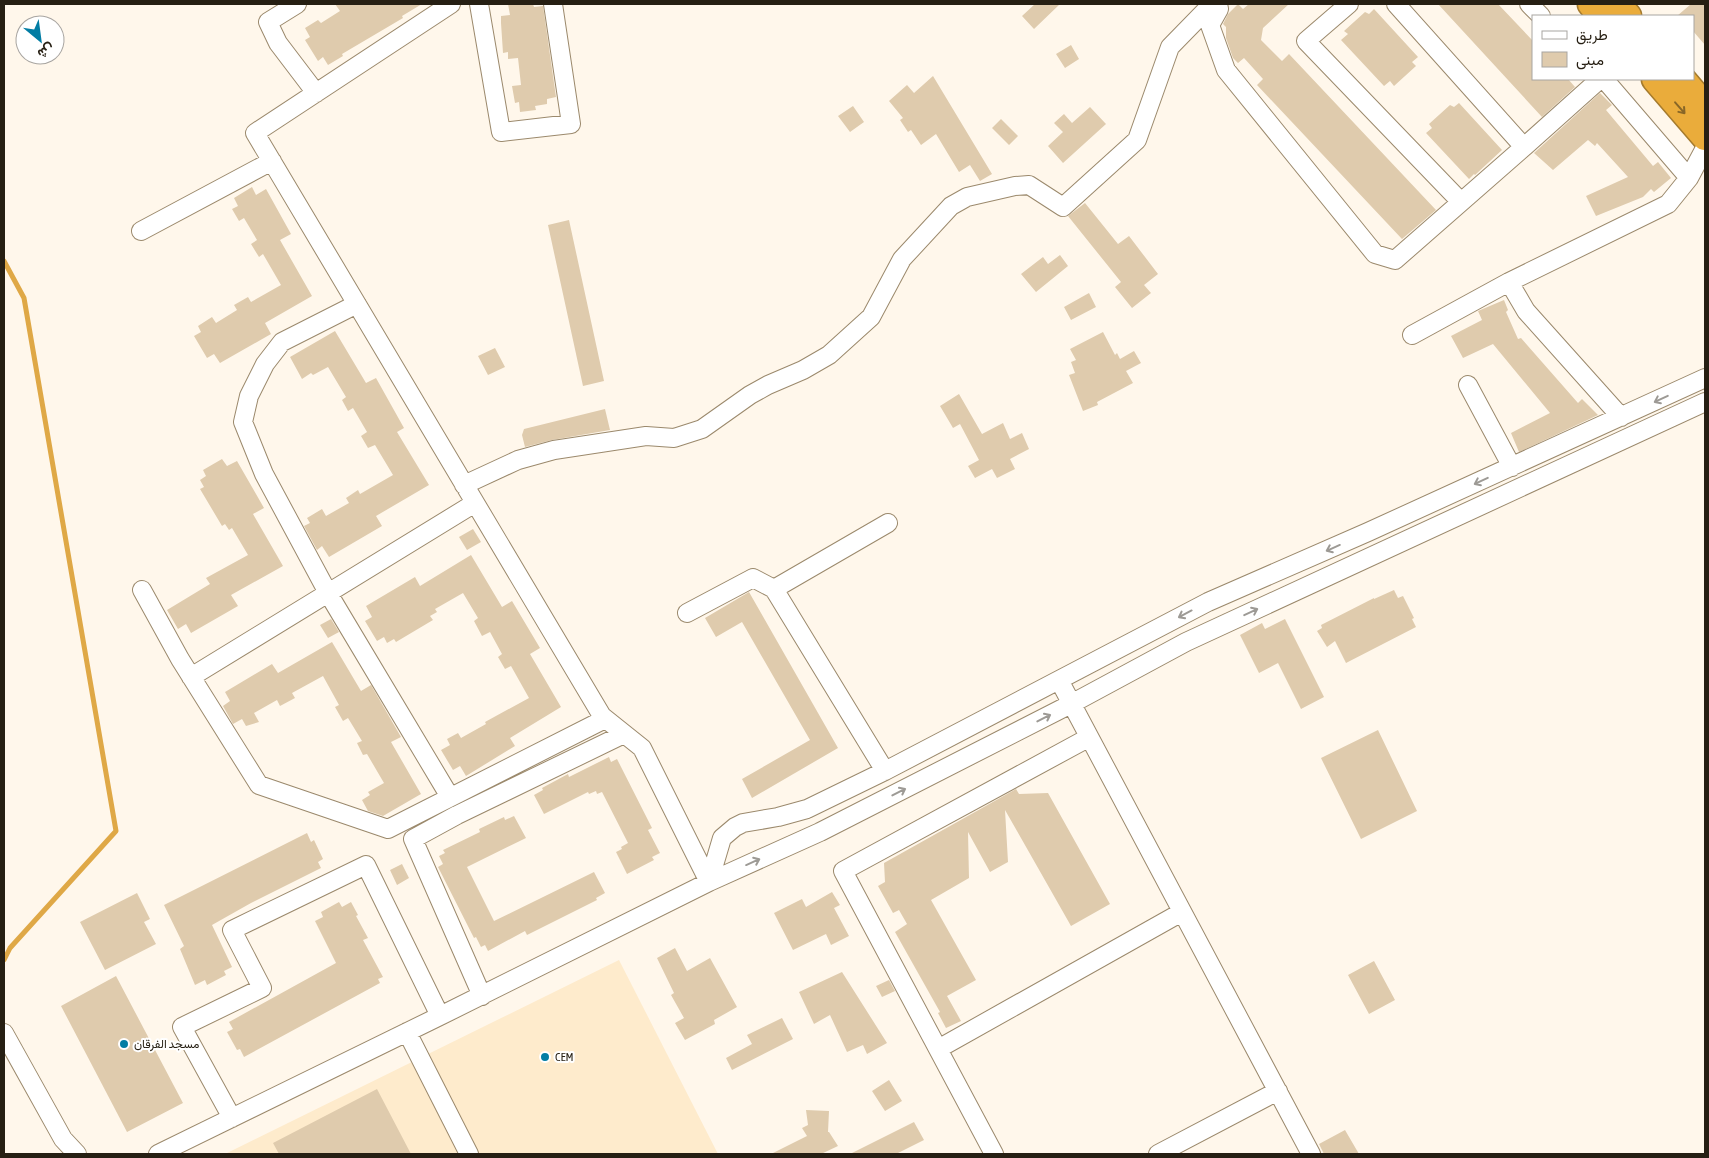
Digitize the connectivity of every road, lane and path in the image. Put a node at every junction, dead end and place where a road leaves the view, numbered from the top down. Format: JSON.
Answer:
{"nodes":[{"id":1,"x":297,"y":4,"type":"edge"},
{"id":2,"x":451,"y":4,"type":"edge"},
{"id":3,"x":479,"y":4,"type":"edge"},
{"id":4,"x":553,"y":4,"type":"edge"},
{"id":5,"x":1212,"y":4,"type":"edge"},
{"id":6,"x":1218,"y":4,"type":"edge"},
{"id":7,"x":1349,"y":4,"type":"edge"},
{"id":8,"x":1396,"y":4,"type":"edge"},
{"id":9,"x":1529,"y":4,"type":"edge"},
{"id":10,"x":1590,"y":4,"type":"edge"},
{"id":11,"x":1617,"y":4,"type":"edge"},
{"id":12,"x":1540,"y":15,"type":"edge"},
{"id":13,"x":1600,"y":15,"type":"edge"},
{"id":14,"x":1627,"y":15,"type":"edge"},
{"id":15,"x":1601,"y":80,"type":"edge"},
{"id":16,"x":1603,"y":80,"type":"edge"},
{"id":17,"x":1656,"y":80,"type":"edge"},
{"id":18,"x":1683,"y":80,"type":"edge"},
{"id":19,"x":316,"y":92,"type":"junction"},
{"id":20,"x":1705,"y":106,"type":"edge"},
{"id":21,"x":1705,"y":138,"type":"edge"},
{"id":22,"x":1524,"y":147,"type":"junction"},
{"id":23,"x":1705,"y":148,"type":"edge"},
{"id":24,"x":272,"y":161,"type":"junction"},
{"id":25,"x":1689,"y":178,"type":"junction"},
{"id":26,"x":1462,"y":202,"type":"junction"},
{"id":27,"x":142,"y":231,"type":"dead end"},
{"id":28,"x":1509,"y":282,"type":"junction"},
{"id":29,"x":356,"y":304,"type":"junction"},
{"id":30,"x":1412,"y":335,"type":"dead end"},
{"id":31,"x":1705,"y":378,"type":"edge"},
{"id":32,"x":1468,"y":385,"type":"dead end"},
{"id":33,"x":1705,"y":402,"type":"edge"},
{"id":34,"x":1621,"y":417,"type":"junction"},
{"id":35,"x":1512,"y":467,"type":"junction"},
{"id":36,"x":464,"y":486,"type":"junction"},
{"id":37,"x":475,"y":503,"type":"junction"},
{"id":38,"x":888,"y":523,"type":"dead end"},
{"id":39,"x":774,"y":589,"type":"junction"},
{"id":40,"x":142,"y":590,"type":"dead end"},
{"id":41,"x":328,"y":593,"type":"junction"},
{"id":42,"x":687,"y":613,"type":"dead end"},
{"id":43,"x":192,"y":677,"type":"junction"},
{"id":44,"x":1059,"y":680,"type":"junction"},
{"id":45,"x":1071,"y":704,"type":"junction"},
{"id":46,"x":605,"y":718,"type":"junction"},
{"id":47,"x":624,"y":734,"type":"junction"},
{"id":48,"x":1088,"y":738,"type":"junction"},
{"id":49,"x":885,"y":771,"type":"junction"},
{"id":50,"x":450,"y":798,"type":"junction"},
{"id":51,"x":709,"y":882,"type":"junction"},
{"id":52,"x":1182,"y":912,"type":"junction"},
{"id":53,"x":482,"y":996,"type":"junction"},
{"id":54,"x":440,"y":1016,"type":"junction"},
{"id":55,"x":407,"y":1032,"type":"junction"},
{"id":56,"x":4,"y":1033,"type":"edge"},
{"id":57,"x":938,"y":1049,"type":"junction"},
{"id":58,"x":1278,"y":1091,"type":"junction"},
{"id":59,"x":232,"y":1118,"type":"junction"},
{"id":60,"x":77,"y":1154,"type":"edge"},
{"id":61,"x":158,"y":1154,"type":"edge"},
{"id":62,"x":469,"y":1154,"type":"edge"},
{"id":63,"x":994,"y":1154,"type":"edge"},
{"id":64,"x":1158,"y":1154,"type":"edge"},
{"id":65,"x":1311,"y":1154,"type":"edge"}],
"edges":[{"from":1,"to":19,"type":"street"},
{"from":2,"to":19,"type":"street"},
{"from":3,"to":4,"type":"street"},
{"from":5,"to":36,"type":"street"},
{"from":6,"to":26,"type":"street"},
{"from":7,"to":26,"type":"street"},
{"from":8,"to":22,"type":"street"},
{"from":9,"to":12,"type":"street"},
{"from":10,"to":13,"type":"highway"},
{"from":11,"to":14,"type":"highway"},
{"from":15,"to":22,"type":"street"},
{"from":16,"to":25,"type":"street"},
{"from":17,"to":21,"type":"highway","one_way":true},
{"from":18,"to":20,"type":"highway"},
{"from":19,"to":24,"type":"street"},
{"from":22,"to":26,"type":"street"},
{"from":23,"to":25,"type":"street"},
{"from":24,"to":27,"type":"street"},
{"from":24,"to":29,"type":"street"},
{"from":25,"to":28,"type":"street"},
{"from":28,"to":30,"type":"street"},
{"from":28,"to":34,"type":"street"},
{"from":29,"to":36,"type":"street"},
{"from":29,"to":41,"type":"street"},
{"from":31,"to":34,"type":"street","one_way":true},
{"from":32,"to":35,"type":"street"},
{"from":45,"to":33,"type":"street","one_way":true},
{"from":34,"to":35,"type":"street"},
{"from":35,"to":44,"type":"street","one_way":true},
{"from":36,"to":37,"type":"street"},
{"from":37,"to":41,"type":"street"},
{"from":37,"to":46,"type":"street"},
{"from":38,"to":39,"type":"street"},
{"from":39,"to":42,"type":"street"},
{"from":39,"to":49,"type":"street"},
{"from":40,"to":43,"type":"street"},
{"from":41,"to":43,"type":"street"},
{"from":41,"to":50,"type":"street"},
{"from":43,"to":50,"type":"street"},
{"from":44,"to":45,"type":"street"},
{"from":44,"to":49,"type":"street"},
{"from":45,"to":48,"type":"street"},
{"from":51,"to":45,"type":"street","one_way":true},
{"from":46,"to":47,"type":"street"},
{"from":46,"to":50,"type":"street"},
{"from":47,"to":51,"type":"street"},
{"from":47,"to":53,"type":"street"},
{"from":48,"to":52,"type":"street"},
{"from":48,"to":57,"type":"street"},
{"from":49,"to":51,"type":"street"},
{"from":51,"to":53,"type":"street"},
{"from":52,"to":57,"type":"street"},
{"from":52,"to":58,"type":"street"},
{"from":53,"to":54,"type":"street"},
{"from":54,"to":55,"type":"street"},
{"from":54,"to":59,"type":"street"},
{"from":55,"to":59,"type":"street"},
{"from":55,"to":62,"type":"street"},
{"from":56,"to":60,"type":"street"},
{"from":57,"to":63,"type":"street"},
{"from":58,"to":64,"type":"street"},
{"from":58,"to":65,"type":"street"},
{"from":59,"to":61,"type":"street"}]}
